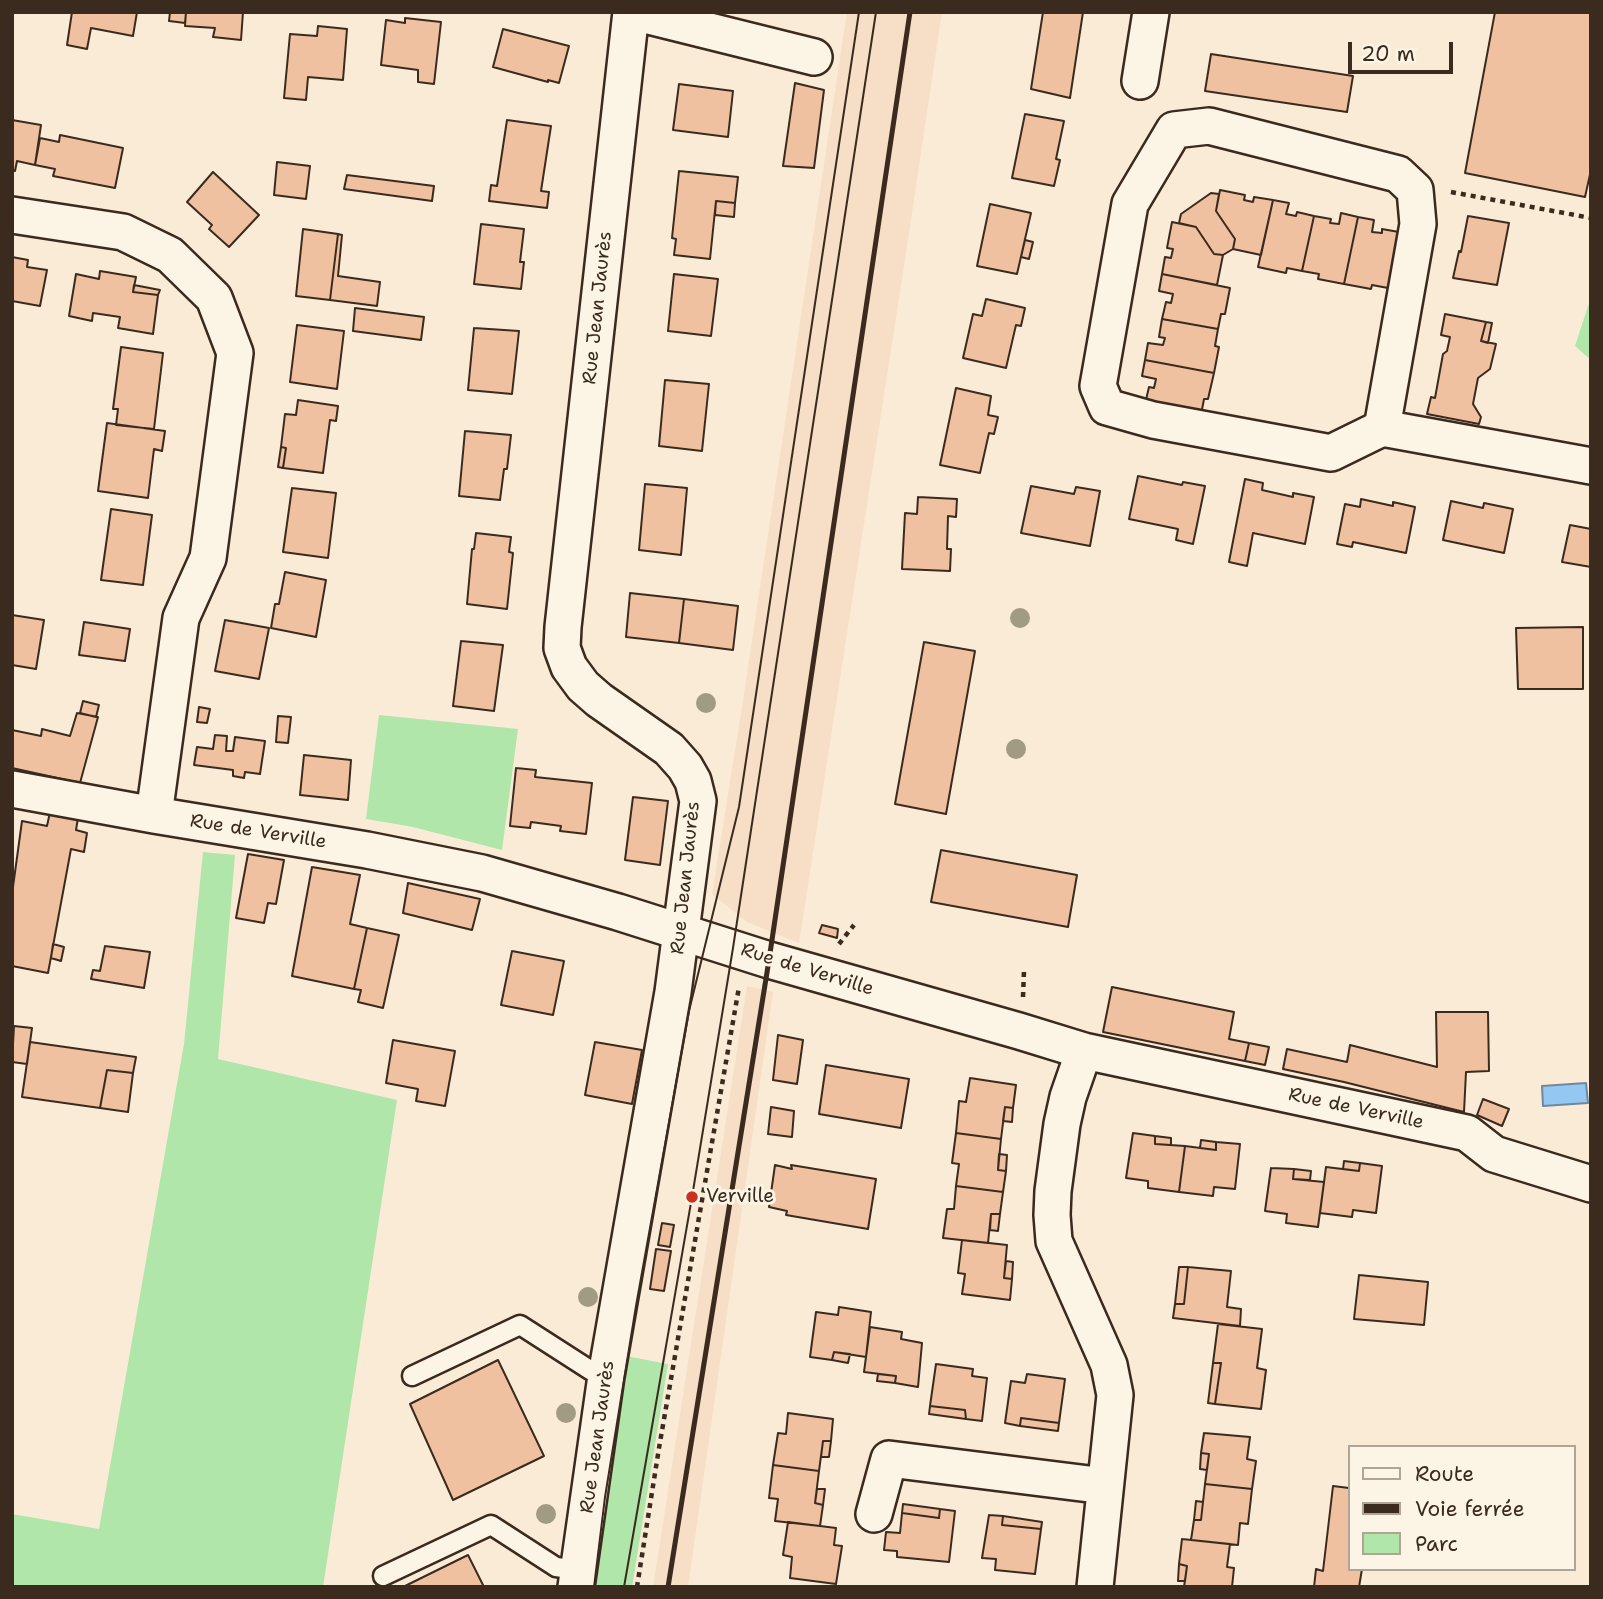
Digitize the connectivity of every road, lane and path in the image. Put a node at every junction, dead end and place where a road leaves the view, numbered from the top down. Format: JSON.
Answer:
{"nodes":[{"id":1,"x":632,"y":12,"type":"edge"},
{"id":2,"x":1151,"y":12,"type":"edge"},
{"id":3,"x":814,"y":57,"type":"dead end"},
{"id":4,"x":1140,"y":81,"type":"dead end"},
{"id":5,"x":1415,"y":190,"type":"junction"},
{"id":6,"x":12,"y":215,"type":"edge"},
{"id":7,"x":1591,"y":218,"type":"edge"},
{"id":8,"x":1382,"y":428,"type":"junction"},
{"id":9,"x":1591,"y":466,"type":"edge"},
{"id":10,"x":12,"y":789,"type":"edge"},
{"id":11,"x":154,"y":815,"type":"junction"},
{"id":12,"x":681,"y":931,"type":"junction"},
{"id":13,"x":745,"y":952,"type":"junction"},
{"id":14,"x":1084,"y":1051,"type":"junction"},
{"id":15,"x":1591,"y":1184,"type":"edge"},
{"id":16,"x":412,"y":1376,"type":"dead end"},
{"id":17,"x":606,"y":1376,"type":"junction"},
{"id":18,"x":1105,"y":1486,"type":"junction"},
{"id":19,"x":874,"y":1514,"type":"dead end"},
{"id":20,"x":383,"y":1576,"type":"dead end"},
{"id":21,"x":577,"y":1578,"type":"edge"},
{"id":22,"x":637,"y":1587,"type":"edge"},
{"id":23,"x":1095,"y":1587,"type":"edge"}],
"edges":[{"from":1,"to":3,"type":"street"},
{"from":1,"to":12,"type":"street","name":"Rue Jean Jaurès"},
{"from":2,"to":4,"type":"street"},
{"from":5,"to":7,"type":"path"},
{"from":5,"to":8,"type":"street"},
{"from":5,"to":8,"type":"street"},
{"from":6,"to":11,"type":"street"},
{"from":8,"to":9,"type":"street"},
{"from":10,"to":11,"type":"street","name":"Rue de Verville"},
{"from":11,"to":12,"type":"street","name":"Rue de Verville"},
{"from":12,"to":13,"type":"street","name":"Rue de Verville"},
{"from":12,"to":17,"type":"street","name":"Rue Jean Jaurès"},
{"from":13,"to":14,"type":"street","name":"Rue de Verville"},
{"from":13,"to":22,"type":"path"},
{"from":14,"to":15,"type":"street","name":"Rue de Verville"},
{"from":14,"to":18,"type":"street"},
{"from":16,"to":17,"type":"lane"},
{"from":17,"to":21,"type":"street","name":"Rue Jean Jaurès"},
{"from":18,"to":19,"type":"street"},
{"from":18,"to":23,"type":"street"},
{"from":20,"to":21,"type":"lane"}]}
